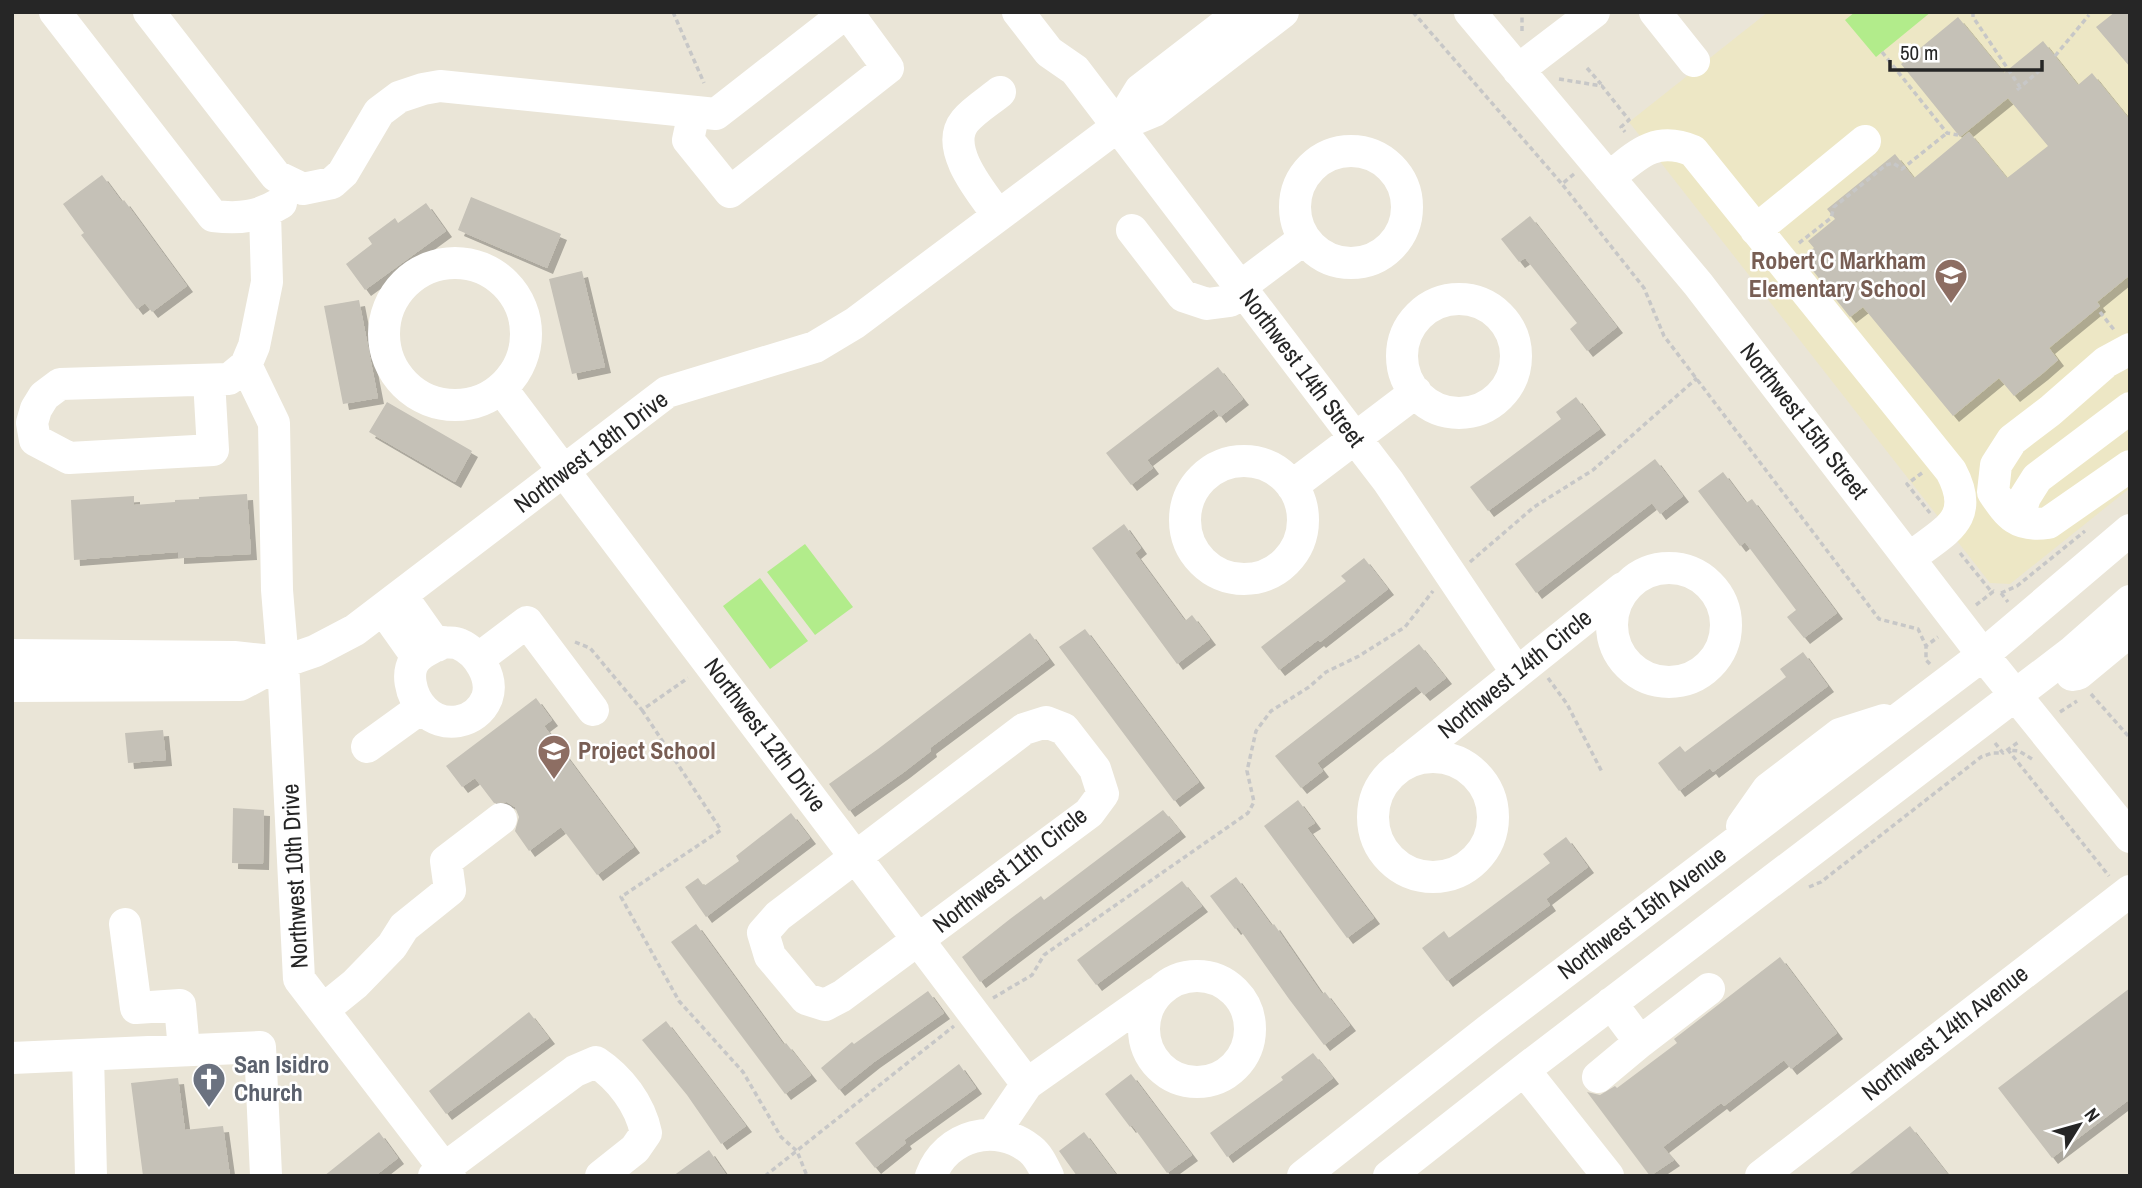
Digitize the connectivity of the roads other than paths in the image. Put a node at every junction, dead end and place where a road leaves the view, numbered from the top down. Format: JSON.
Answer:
{"nodes":[{"id":1,"x":149,"y":12,"type":"edge"},
{"id":2,"x":847,"y":12,"type":"edge"},
{"id":3,"x":1018,"y":12,"type":"edge"},
{"id":4,"x":1043,"y":12,"type":"edge"},
{"id":5,"x":1241,"y":12,"type":"edge"},
{"id":6,"x":1283,"y":12,"type":"edge"},
{"id":7,"x":1470,"y":12,"type":"edge"},
{"id":8,"x":1594,"y":12,"type":"edge"},
{"id":9,"x":1655,"y":12,"type":"edge"},
{"id":10,"x":57,"y":13,"type":"edge"},
{"id":11,"x":1529,"y":61,"type":"junction"},
{"id":12,"x":1694,"y":61,"type":"dead end"},
{"id":13,"x":1075,"y":70,"type":"junction"},
{"id":14,"x":1000,"y":92,"type":"dead end"},
{"id":15,"x":699,"y":98,"type":"junction"},
{"id":16,"x":1118,"y":126,"type":"junction"},
{"id":17,"x":1864,"y":141,"type":"dead end"},
{"id":18,"x":1601,"y":168,"type":"junction"},
{"id":19,"x":303,"y":189,"type":"junction"},
{"id":20,"x":265,"y":213,"type":"junction"},
{"id":21,"x":998,"y":215,"type":"junction"},
{"id":22,"x":1132,"y":230,"type":"dead end"},
{"id":23,"x":1756,"y":230,"type":"junction"},
{"id":24,"x":1304,"y":239,"type":"dead end"},
{"id":25,"x":1242,"y":289,"type":"junction"},
{"id":26,"x":2125,"y":343,"type":"edge"},
{"id":27,"x":246,"y":365,"type":"junction"},
{"id":28,"x":209,"y":380,"type":"junction"},
{"id":29,"x":501,"y":388,"type":"junction"},
{"id":30,"x":1416,"y":392,"type":"dead end"},
{"id":31,"x":2130,"y":408,"type":"edge"},
{"id":32,"x":1355,"y":438,"type":"junction"},
{"id":33,"x":2130,"y":466,"type":"edge"},
{"id":34,"x":565,"y":470,"type":"junction"},
{"id":35,"x":1292,"y":486,"type":"dead end"},
{"id":36,"x":2018,"y":519,"type":"junction"},
{"id":37,"x":2130,"y":530,"type":"edge"},
{"id":38,"x":1910,"y":558,"type":"junction"},
{"id":39,"x":1633,"y":580,"type":"dead end"},
{"id":40,"x":2130,"y":601,"type":"edge"},
{"id":41,"x":392,"y":602,"type":"junction"},
{"id":42,"x":2130,"y":631,"type":"edge"},
{"id":43,"x":427,"y":651,"type":"junction"},
{"id":44,"x":1983,"y":654,"type":"junction"},
{"id":45,"x":12,"y":655,"type":"edge"},
{"id":46,"x":478,"y":659,"type":"junction"},
{"id":47,"x":283,"y":662,"type":"junction"},
{"id":48,"x":2043,"y":673,"type":"junction"},
{"id":49,"x":1532,"y":675,"type":"junction"},
{"id":50,"x":12,"y":686,"type":"edge"},
{"id":51,"x":2015,"y":694,"type":"junction"},
{"id":52,"x":421,"y":708,"type":"junction"},
{"id":53,"x":593,"y":710,"type":"dead end"},
{"id":54,"x":367,"y":747,"type":"dead end"},
{"id":55,"x":1397,"y":768,"type":"dead end"},
{"id":56,"x":501,"y":819,"type":"dead end"},
{"id":57,"x":2130,"y":837,"type":"edge"},
{"id":58,"x":856,"y":856,"type":"junction"},
{"id":59,"x":2127,"y":893,"type":"edge"},
{"id":60,"x":125,"y":924,"type":"dead end"},
{"id":61,"x":919,"y":940,"type":"junction"},
{"id":62,"x":1163,"y":988,"type":"dead end"},
{"id":63,"x":1709,"y":989,"type":"dead end"},
{"id":64,"x":1611,"y":1003,"type":"junction"},
{"id":65,"x":323,"y":1010,"type":"junction"},
{"id":66,"x":1640,"y":1042,"type":"junction"},
{"id":67,"x":184,"y":1050,"type":"junction"},
{"id":68,"x":88,"y":1055,"type":"junction"},
{"id":69,"x":12,"y":1058,"type":"edge"},
{"id":70,"x":1524,"y":1070,"type":"junction"},
{"id":71,"x":1598,"y":1077,"type":"dead end"},
{"id":72,"x":1027,"y":1084,"type":"junction"},
{"id":73,"x":993,"y":1133,"type":"junction"},
{"id":74,"x":443,"y":1173,"type":"edge"},
{"id":75,"x":266,"y":1175,"type":"edge"},
{"id":76,"x":91,"y":1176,"type":"edge"},
{"id":77,"x":601,"y":1176,"type":"edge"},
{"id":78,"x":931,"y":1176,"type":"edge"},
{"id":79,"x":1048,"y":1176,"type":"edge"},
{"id":80,"x":1303,"y":1176,"type":"edge"},
{"id":81,"x":1389,"y":1176,"type":"edge"},
{"id":82,"x":1608,"y":1176,"type":"edge"},
{"id":83,"x":1761,"y":1176,"type":"edge"}],
"edges":[{"from":1,"to":19,"type":"street"},
{"from":2,"to":15,"type":"street"},
{"from":2,"to":15,"type":"street"},
{"from":3,"to":13,"type":"street","name":"Northwest 14th Street"},
{"from":4,"to":13,"type":"street","name":"Northwest 14th Street"},
{"from":5,"to":16,"type":"street"},
{"from":6,"to":16,"type":"street"},
{"from":7,"to":11,"type":"street","name":"Northwest 15th Street"},
{"from":8,"to":11,"type":"street"},
{"from":9,"to":12,"type":"street"},
{"from":10,"to":20,"type":"street"},
{"from":11,"to":18,"type":"street","name":"Northwest 15th Street"},
{"from":13,"to":16,"type":"street","name":"Northwest 14th Street"},
{"from":14,"to":21,"type":"street"},
{"from":15,"to":19,"type":"street"},
{"from":16,"to":21,"type":"street","name":"Northwest 18th Drive"},
{"from":16,"to":25,"type":"street","name":"Northwest 14th Street"},
{"from":17,"to":23,"type":"street"},
{"from":18,"to":23,"type":"street"},
{"from":18,"to":38,"type":"street","name":"Northwest 15th Street"},
{"from":19,"to":20,"type":"street"},
{"from":20,"to":27,"type":"street"},
{"from":21,"to":34,"type":"street","name":"Northwest 18th Drive"},
{"from":22,"to":25,"type":"street"},
{"from":23,"to":38,"type":"street"},
{"from":24,"to":25,"type":"street"},
{"from":25,"to":32,"type":"street","name":"Northwest 14th Street"},
{"from":26,"to":36,"type":"street"},
{"from":27,"to":28,"type":"street"},
{"from":27,"to":47,"type":"street","name":"Northwest 10th Drive"},
{"from":28,"to":28,"type":"street"},
{"from":29,"to":29,"type":"street"},
{"from":29,"to":34,"type":"street","name":"Northwest 12th Drive"},
{"from":30,"to":32,"type":"street"},
{"from":31,"to":36,"type":"street"},
{"from":32,"to":35,"type":"street"},
{"from":32,"to":49,"type":"street","name":"Northwest 14th Street"},
{"from":33,"to":36,"type":"street"},
{"from":34,"to":41,"type":"street","name":"Northwest 18th Drive"},
{"from":34,"to":58,"type":"street","name":"Northwest 12th Drive"},
{"from":37,"to":44,"type":"street","name":"Northwest 15th Avenue"},
{"from":38,"to":44,"type":"street","name":"Northwest 15th Street"},
{"from":39,"to":49,"type":"street","name":"Northwest 14th Circle"},
{"from":40,"to":48,"type":"street"},
{"from":41,"to":43,"type":"street"},
{"from":41,"to":47,"type":"street","name":"Northwest 18th Drive"},
{"from":42,"to":48,"type":"street"},
{"from":43,"to":46,"type":"street"},
{"from":43,"to":52,"type":"street"},
{"from":44,"to":51,"type":"street","name":"Northwest 15th Street"},
{"from":44,"to":80,"type":"street","name":"Northwest 15th Avenue"},
{"from":45,"to":47,"type":"street","name":"Northwest 18th Drive"},
{"from":46,"to":52,"type":"street"},
{"from":46,"to":53,"type":"street"},
{"from":47,"to":50,"type":"street","name":"Northwest 18th Drive"},
{"from":47,"to":65,"type":"street","name":"Northwest 10th Drive"},
{"from":48,"to":51,"type":"street"},
{"from":49,"to":55,"type":"street","name":"Northwest 14th Circle"},
{"from":51,"to":57,"type":"street","name":"Northwest 15th Street"},
{"from":51,"to":64,"type":"street"},
{"from":52,"to":54,"type":"street"},
{"from":56,"to":65,"type":"street"},
{"from":58,"to":61,"type":"street","name":"Northwest 12th Drive"},
{"from":58,"to":61,"type":"street","name":"Northwest 11th Circle"},
{"from":58,"to":61,"type":"street","name":"Northwest 11th Circle"},
{"from":59,"to":83,"type":"street","name":"Northwest 14th Avenue"},
{"from":60,"to":67,"type":"street"},
{"from":61,"to":72,"type":"street","name":"Northwest 12th Drive"},
{"from":62,"to":72,"type":"street"},
{"from":63,"to":66,"type":"street"},
{"from":64,"to":66,"type":"street"},
{"from":64,"to":70,"type":"street"},
{"from":65,"to":74,"type":"street","name":"Northwest 10th Drive"},
{"from":66,"to":71,"type":"street"},
{"from":67,"to":68,"type":"street"},
{"from":67,"to":75,"type":"street"},
{"from":68,"to":69,"type":"street"},
{"from":68,"to":76,"type":"street"},
{"from":70,"to":81,"type":"street"},
{"from":70,"to":82,"type":"street"},
{"from":72,"to":73,"type":"street"},
{"from":73,"to":78,"type":"street"},
{"from":73,"to":79,"type":"street"},
{"from":74,"to":77,"type":"street"}]}
